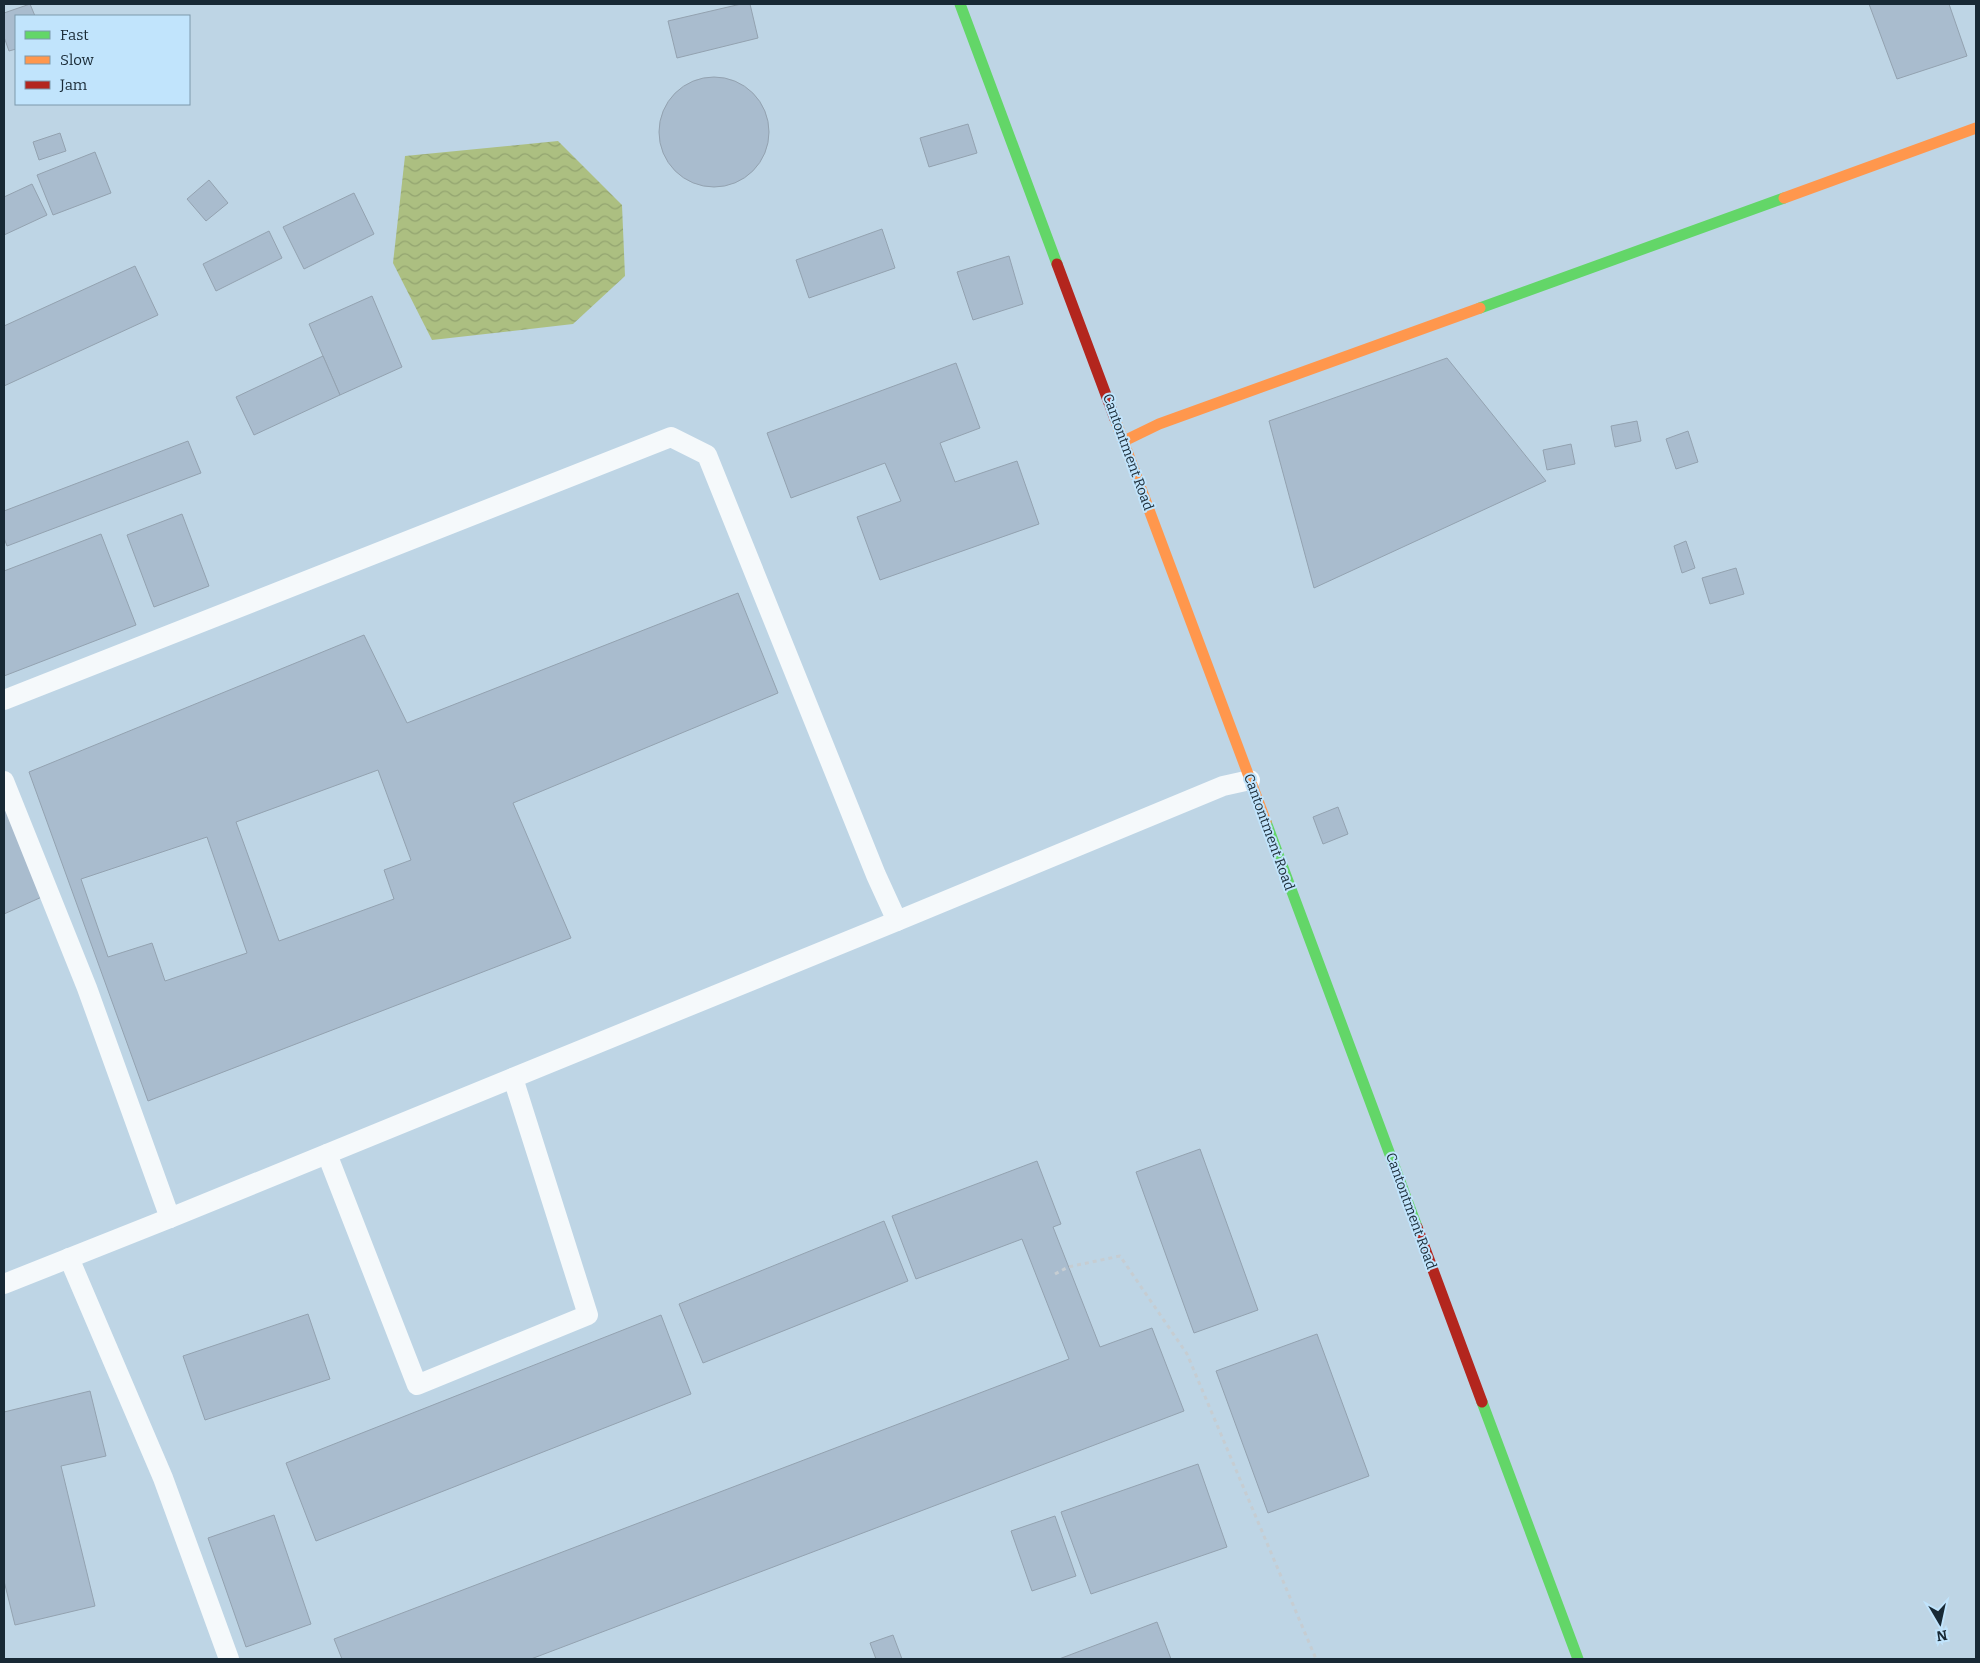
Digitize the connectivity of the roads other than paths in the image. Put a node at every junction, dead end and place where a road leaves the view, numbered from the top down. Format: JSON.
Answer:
{"nodes":[{"id":1,"x":960,"y":4,"type":"edge"},
{"id":2,"x":1976,"y":128,"type":"edge"},
{"id":3,"x":1124,"y":441,"type":"junction"},
{"id":4,"x":4,"y":700,"type":"edge"},
{"id":5,"x":1250,"y":780,"type":"junction"},
{"id":6,"x":4,"y":781,"type":"edge"},
{"id":7,"x":897,"y":921,"type":"junction"},
{"id":8,"x":513,"y":1078,"type":"junction"},
{"id":9,"x":327,"y":1154,"type":"junction"},
{"id":10,"x":170,"y":1218,"type":"junction"},
{"id":11,"x":69,"y":1258,"type":"junction"},
{"id":12,"x":4,"y":1284,"type":"edge"},
{"id":13,"x":229,"y":1659,"type":"edge"},
{"id":14,"x":1576,"y":1659,"type":"edge"}],
"edges":[{"from":1,"to":3,"type":"street","name":"Cantontment Road"},
{"from":2,"to":3,"type":"street"},
{"from":3,"to":5,"type":"street","name":"Cantontment Road"},
{"from":4,"to":7,"type":"lane"},
{"from":5,"to":7,"type":"lane"},
{"from":5,"to":14,"type":"street","name":"Cantontment Road"},
{"from":6,"to":10,"type":"lane"},
{"from":7,"to":8,"type":"lane"},
{"from":8,"to":9,"type":"lane"},
{"from":8,"to":9,"type":"lane"},
{"from":9,"to":10,"type":"lane"},
{"from":10,"to":11,"type":"lane"},
{"from":11,"to":12,"type":"lane"},
{"from":11,"to":13,"type":"lane"}]}
